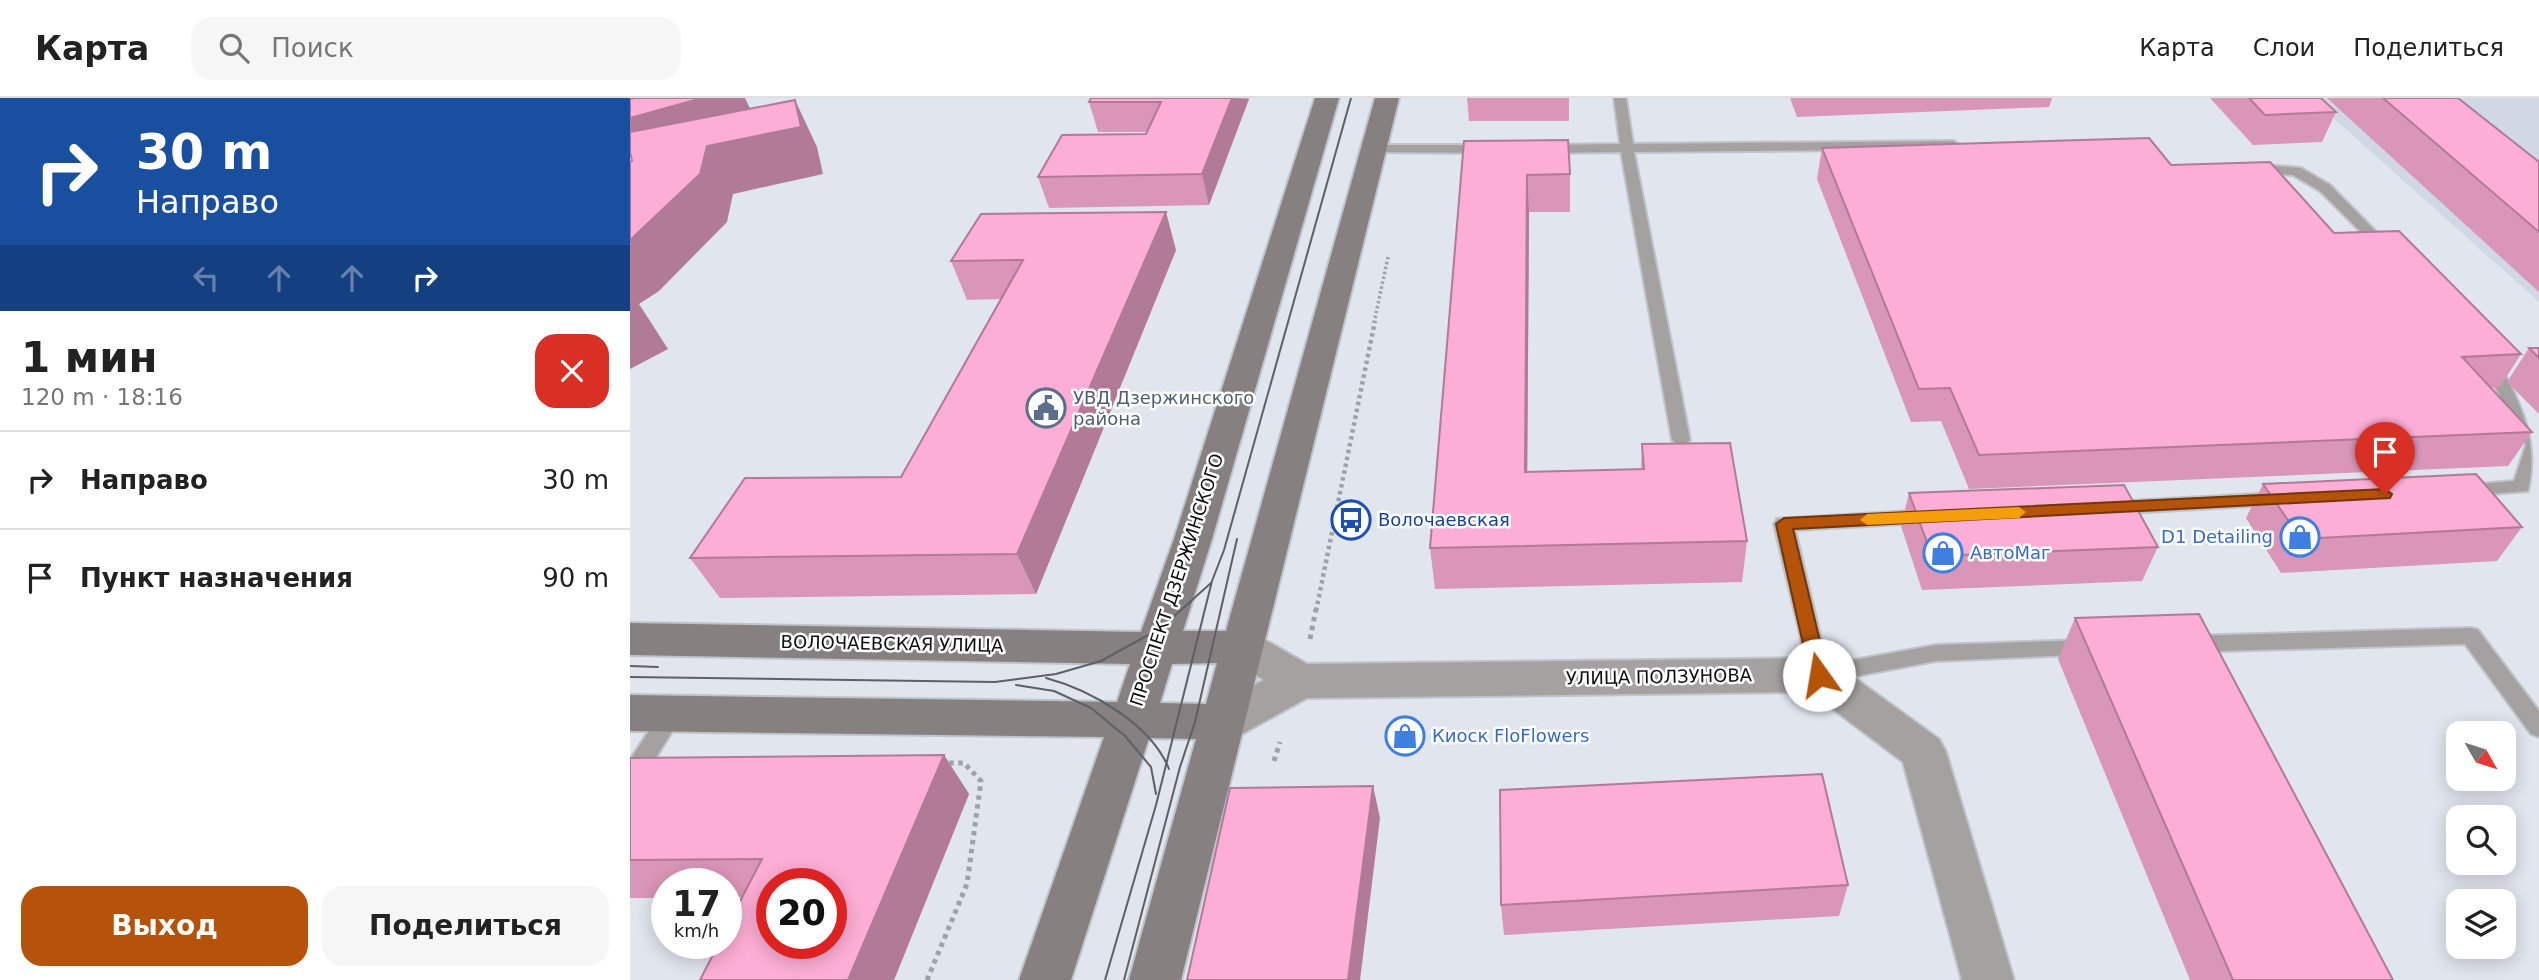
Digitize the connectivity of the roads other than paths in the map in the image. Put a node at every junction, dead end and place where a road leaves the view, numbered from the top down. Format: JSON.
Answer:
{"nodes":[{"id":1,"x":1327,"y":98,"type":"edge"},
{"id":2,"x":1387,"y":98,"type":"edge"},
{"id":3,"x":1620,"y":98,"type":"edge"},
{"id":4,"x":1976,"y":144,"type":"edge"},
{"id":5,"x":1626,"y":148,"type":"junction"},
{"id":6,"x":1374,"y":149,"type":"junction"},
{"id":7,"x":1505,"y":149,"type":"edge"},
{"id":8,"x":1532,"y":149,"type":"edge"},
{"id":9,"x":2238,"y":168,"type":"edge"},
{"id":10,"x":2400,"y":264,"type":"edge"},
{"id":11,"x":2484,"y":349,"type":"edge"},
{"id":12,"x":1681,"y":440,"type":"dead end"},
{"id":13,"x":2452,"y":491,"type":"edge"},
{"id":14,"x":2298,"y":498,"type":"edge"},
{"id":15,"x":2090,"y":509,"type":"edge"},
{"id":16,"x":1951,"y":516,"type":"edge"},
{"id":17,"x":630,"y":639,"type":"edge"},
{"id":18,"x":2164,"y":645,"type":"edge"},
{"id":19,"x":1243,"y":647,"type":"junction"},
{"id":20,"x":2110,"y":647,"type":"edge"},
{"id":21,"x":1154,"y":648,"type":"junction"},
{"id":22,"x":1819,"y":675,"type":"junction"},
{"id":23,"x":1301,"y":681,"type":"junction"},
{"id":24,"x":651,"y":714,"type":"edge"},
{"id":25,"x":1130,"y":721,"type":"junction"},
{"id":26,"x":1224,"y":722,"type":"junction"},
{"id":27,"x":2539,"y":728,"type":"edge"},
{"id":28,"x":630,"y":779,"type":"edge"},
{"id":29,"x":1045,"y":980,"type":"edge"},
{"id":30,"x":1155,"y":980,"type":"edge"},
{"id":31,"x":1988,"y":980,"type":"edge"}],
"edges":[{"from":1,"to":21,"type":"main road","name":"ПРОСПЕКТ ДЗЕРЖИНСКОГО"},
{"from":2,"to":6,"type":"main road"},
{"from":3,"to":5,"type":"lane"},
{"from":4,"to":5,"type":"lane"},
{"from":5,"to":8,"type":"lane"},
{"from":5,"to":12,"type":"lane"},
{"from":6,"to":7,"type":"lane"},
{"from":6,"to":19,"type":"main road"},
{"from":9,"to":10,"type":"lane"},
{"from":11,"to":13,"type":"lane"},
{"from":14,"to":15,"type":"lane"},
{"from":16,"to":22,"type":"lane"},
{"from":17,"to":21,"type":"main road","name":"ВОЛОЧАЕВСКАЯ УЛИЦА"},
{"from":18,"to":27,"type":"lane"},
{"from":19,"to":21,"type":"main road","name":"ВОЛОЧАЕВСКАЯ УЛИЦА"},
{"from":19,"to":23,"type":"street"},
{"from":19,"to":26,"type":"main road"},
{"from":20,"to":22,"type":"lane"},
{"from":21,"to":25,"type":"main road","name":"ПРОСПЕКТ ДЗЕРЖИНСКОГО"},
{"from":22,"to":23,"type":"street","name":"УЛИЦА ПОЛЗУНОВА"},
{"from":22,"to":31,"type":"street"},
{"from":23,"to":26,"type":"street","name":"УЛИЦА ПОЛЗУНОВА"},
{"from":24,"to":25,"type":"main road"},
{"from":24,"to":28,"type":"lane"},
{"from":25,"to":26,"type":"main road"},
{"from":25,"to":29,"type":"main road","name":"ПРОСПЕКТ ДЗЕРЖИНСКОГО"},
{"from":26,"to":30,"type":"main road"}]}
